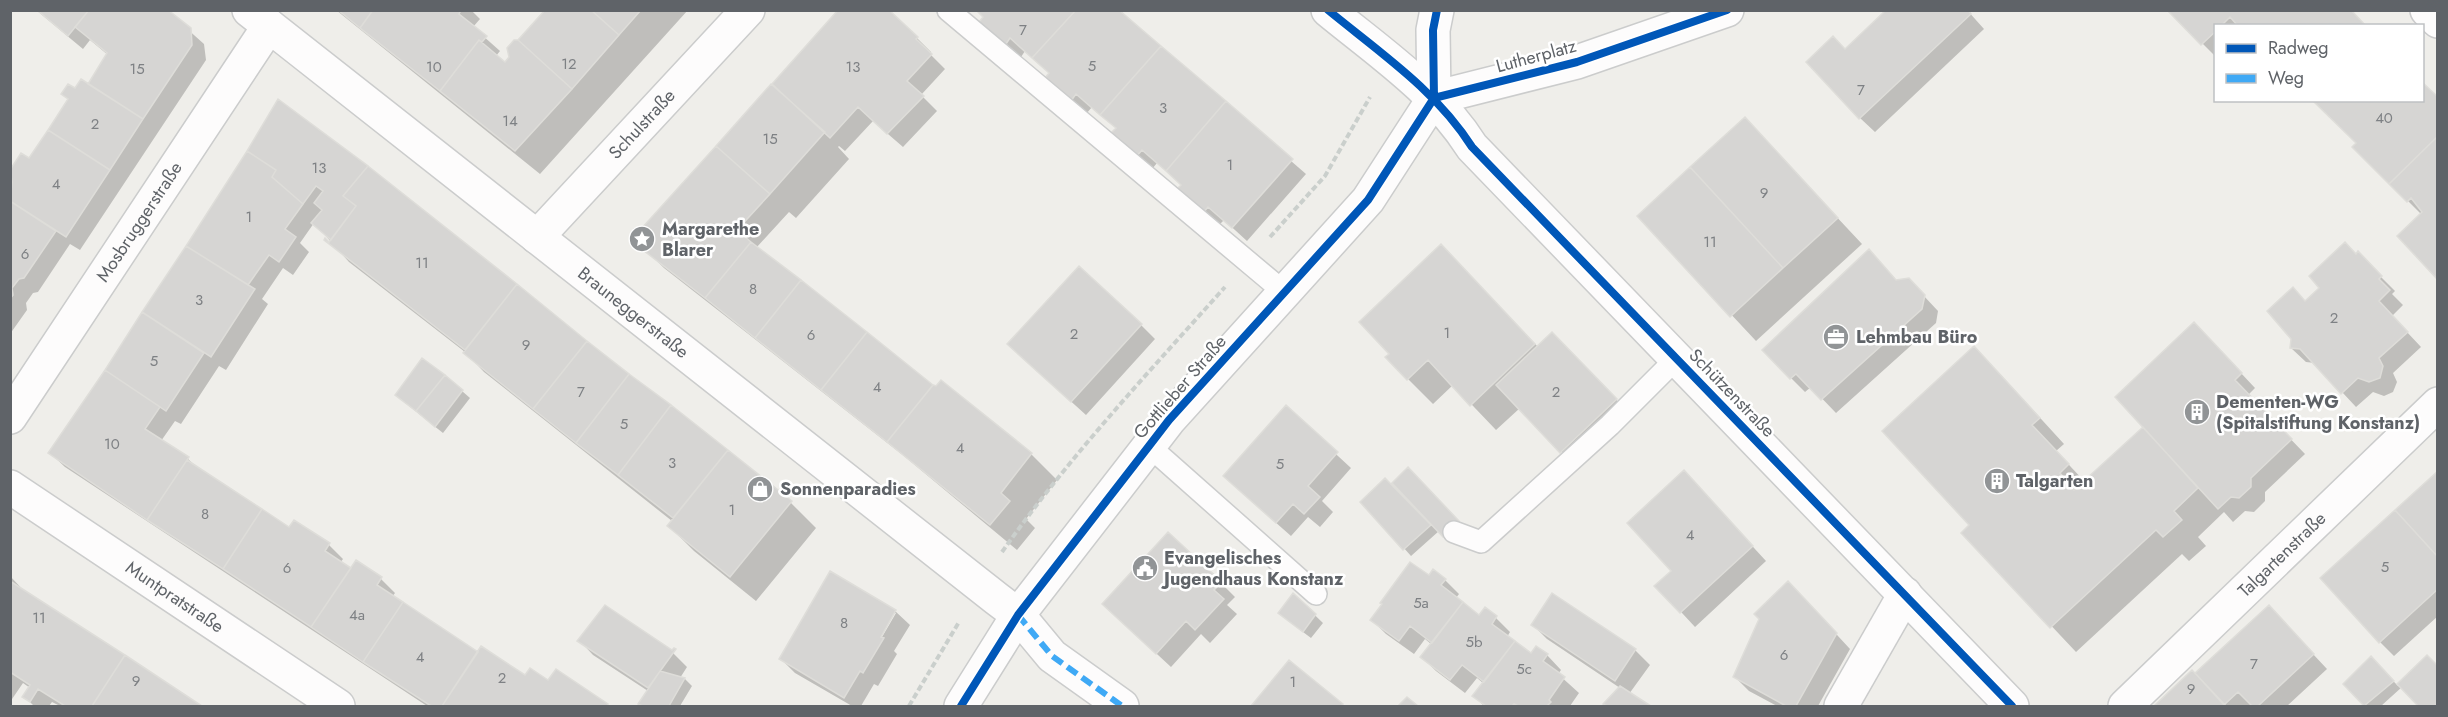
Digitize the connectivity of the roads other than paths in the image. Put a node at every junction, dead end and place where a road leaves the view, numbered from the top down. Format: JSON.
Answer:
{"nodes":[{"id":1,"x":748,"y":10,"type":"edge"},
{"id":2,"x":948,"y":10,"type":"edge"},
{"id":3,"x":1328,"y":10,"type":"edge"},
{"id":4,"x":1437,"y":10,"type":"edge"},
{"id":5,"x":1727,"y":10,"type":"edge"},
{"id":6,"x":2427,"y":10,"type":"edge"},
{"id":7,"x":259,"y":18,"type":"edge"},
{"id":8,"x":2438,"y":21,"type":"edge"},
{"id":9,"x":1434,"y":98,"type":"junction"},
{"id":10,"x":537,"y":237,"type":"junction"},
{"id":11,"x":1284,"y":292,"type":"junction"},
{"id":12,"x":1677,"y":358,"type":"junction"},
{"id":13,"x":2438,"y":404,"type":"edge"},
{"id":14,"x":10,"y":417,"type":"edge"},
{"id":15,"x":1149,"y":446,"type":"junction"},
{"id":16,"x":10,"y":487,"type":"edge"},
{"id":17,"x":1454,"y":532,"type":"dead end"},
{"id":18,"x":1316,"y":594,"type":"dead end"},
{"id":19,"x":1905,"y":594,"type":"junction"},
{"id":20,"x":1018,"y":615,"type":"junction"},
{"id":21,"x":338,"y":706,"type":"edge"},
{"id":22,"x":961,"y":706,"type":"edge"},
{"id":23,"x":1122,"y":706,"type":"edge"},
{"id":24,"x":1842,"y":706,"type":"edge"},
{"id":25,"x":2012,"y":706,"type":"edge"},
{"id":26,"x":2125,"y":706,"type":"edge"}],
"edges":[{"from":1,"to":10,"type":"street","name":"Schulstraße"},
{"from":2,"to":11,"type":"lane"},
{"from":3,"to":9,"type":"street","name":"Schützenstraße"},
{"from":4,"to":9,"type":"street"},
{"from":5,"to":9,"type":"street","name":"Lutherplatz"},
{"from":6,"to":8,"type":"street"},
{"from":7,"to":10,"type":"street","name":"Brauneggerstraße"},
{"from":7,"to":14,"type":"street","name":"Mosbruggerstraße"},
{"from":9,"to":11,"type":"street","name":"Gottlieber Straße"},
{"from":9,"to":12,"type":"street","name":"Schützenstraße"},
{"from":10,"to":20,"type":"street","name":"Brauneggerstraße"},
{"from":11,"to":15,"type":"street","name":"Gottlieber Straße"},
{"from":12,"to":17,"type":"lane"},
{"from":12,"to":19,"type":"street","name":"Schützenstraße"},
{"from":13,"to":26,"type":"street","name":"Talgartenstraße"},
{"from":15,"to":18,"type":"lane"},
{"from":15,"to":20,"type":"street","name":"Gottlieber Straße"},
{"from":16,"to":21,"type":"street","name":"Muntpratstraße"},
{"from":19,"to":24,"type":"street"},
{"from":19,"to":25,"type":"street","name":"Schützenstraße"},
{"from":20,"to":22,"type":"street","name":"Gottlieber Straße"},
{"from":20,"to":23,"type":"street","name":"Brauneggerstraße"}]}
